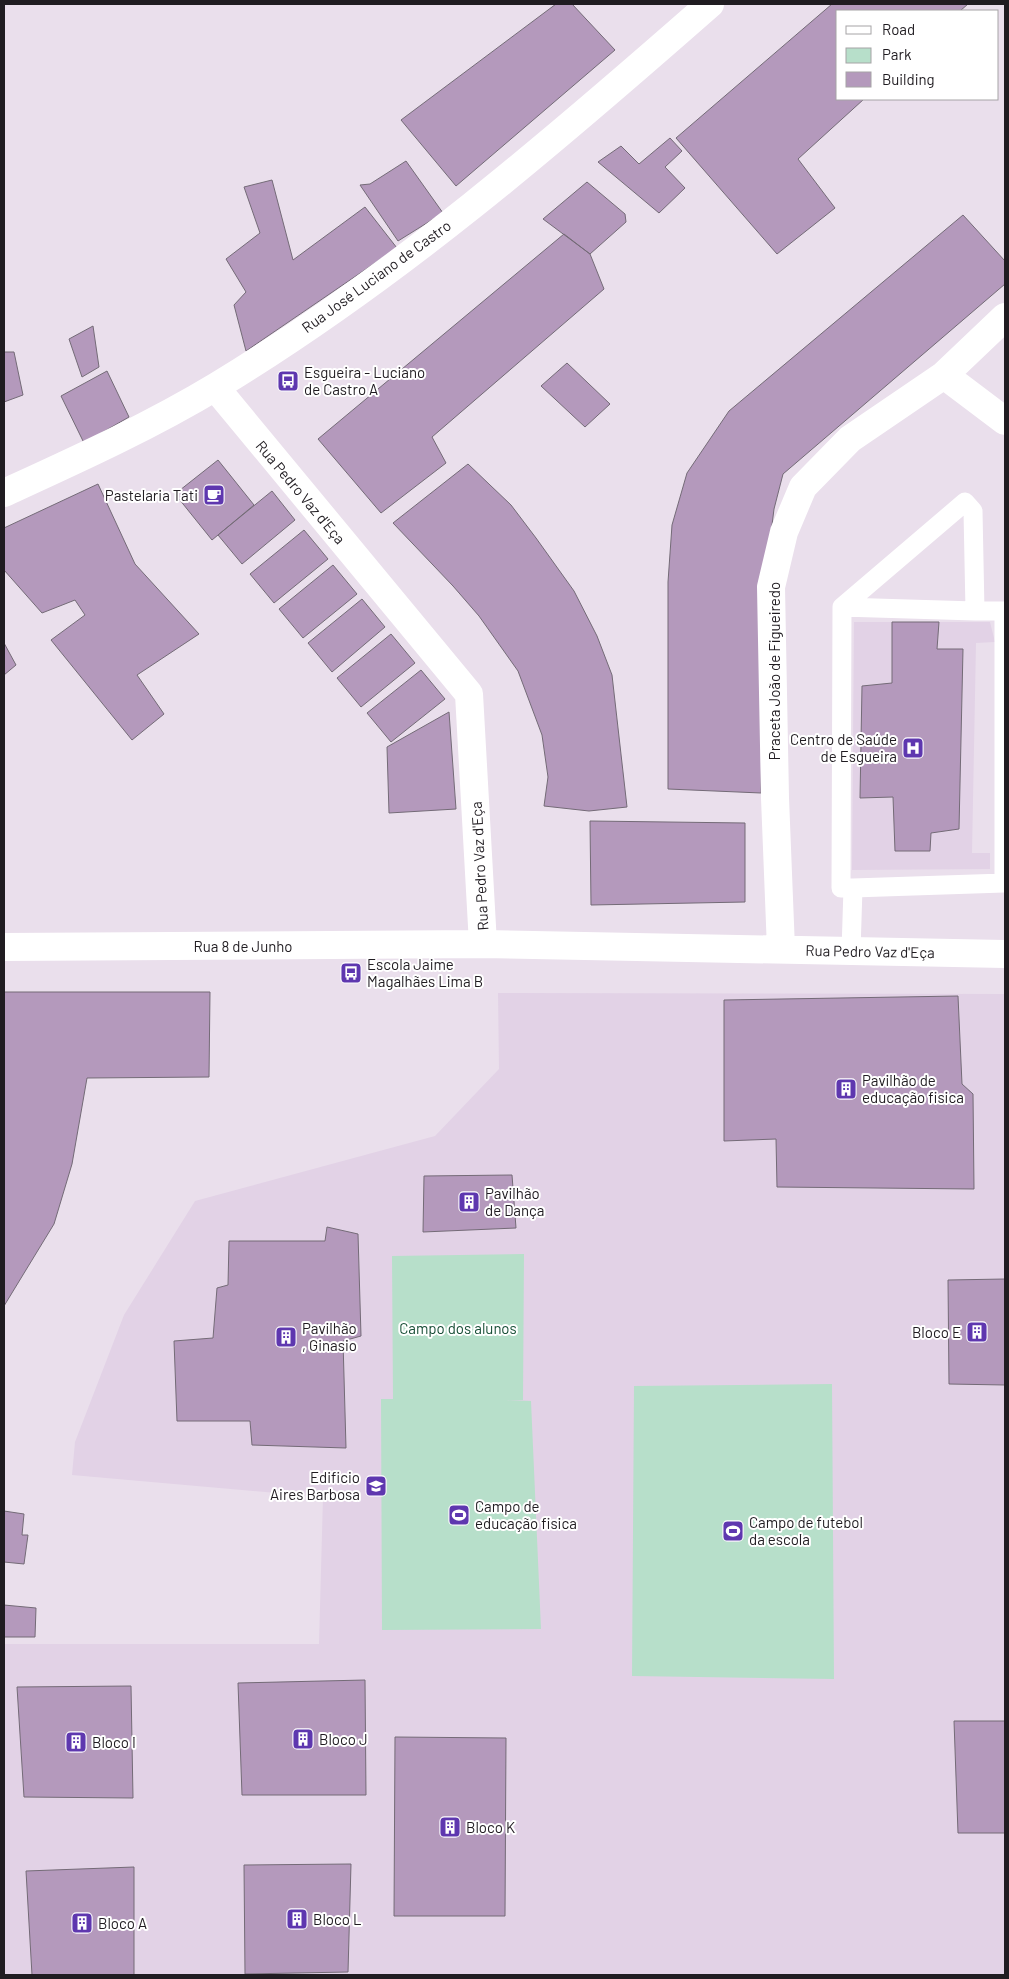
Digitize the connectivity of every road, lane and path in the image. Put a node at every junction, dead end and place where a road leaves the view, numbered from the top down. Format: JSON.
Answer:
{"nodes":[{"id":1,"x":710,"y":4,"type":"edge"},
{"id":2,"x":1005,"y":317,"type":"edge"},
{"id":3,"x":944,"y":376,"type":"junction"},
{"id":4,"x":215,"y":387,"type":"junction"},
{"id":5,"x":1005,"y":422,"type":"edge"},
{"id":6,"x":4,"y":493,"type":"edge"},
{"id":7,"x":842,"y":607,"type":"junction"},
{"id":8,"x":975,"y":611,"type":"junction"},
{"id":9,"x":853,"y":888,"type":"junction"},
{"id":10,"x":483,"y":944,"type":"junction"},
{"id":11,"x":4,"y":948,"type":"edge"},
{"id":12,"x":781,"y":950,"type":"junction"},
{"id":13,"x":851,"y":951,"type":"junction"},
{"id":14,"x":1005,"y":954,"type":"edge"}],
"edges":[{"from":1,"to":4,"type":"street","name":"Rua José Luciano de Castro"},
{"from":2,"to":3,"type":"street","name":"Praceta João de Figueiredo"},
{"from":3,"to":5,"type":"street"},
{"from":3,"to":12,"type":"street","name":"Praceta João de Figueiredo"},
{"from":4,"to":6,"type":"street","name":"Rua José Luciano de Castro"},
{"from":4,"to":10,"type":"street","name":"Rua Pedro Vaz d'Eça"},
{"from":7,"to":8,"type":"lane"},
{"from":7,"to":8,"type":"lane"},
{"from":7,"to":9,"type":"lane"},
{"from":8,"to":9,"type":"lane"},
{"from":9,"to":13,"type":"lane"},
{"from":10,"to":11,"type":"street","name":"Rua 8 de Junho"},
{"from":10,"to":12,"type":"street","name":"Rua Pedro Vaz d'Eça"},
{"from":12,"to":13,"type":"street","name":"Rua Pedro Vaz d'Eça"},
{"from":13,"to":14,"type":"street","name":"Rua Pedro Vaz d'Eça"}]}
